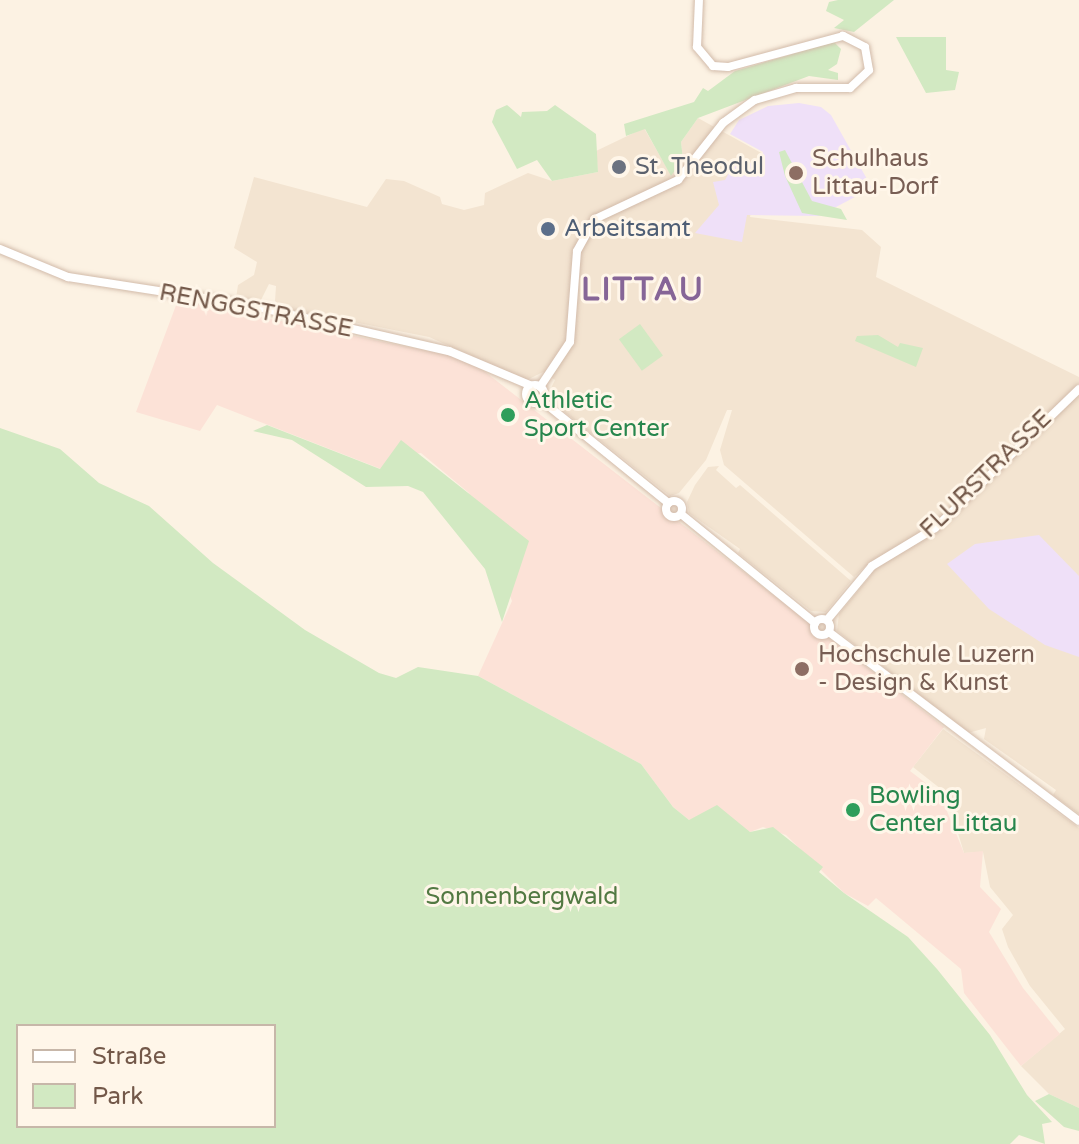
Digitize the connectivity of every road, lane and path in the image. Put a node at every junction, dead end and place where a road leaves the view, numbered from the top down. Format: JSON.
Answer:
{"nodes":[{"id":1,"x":699,"y":0,"type":"edge"},
{"id":2,"x":0,"y":249,"type":"edge"},
{"id":3,"x":510,"y":378,"type":"junction"},
{"id":4,"x":536,"y":387,"type":"junction"},
{"id":5,"x":1077,"y":390,"type":"edge"},
{"id":6,"x":526,"y":396,"type":"junction"},
{"id":7,"x":541,"y":400,"type":"junction"},
{"id":8,"x":827,"y":620,"type":"junction"},
{"id":9,"x":815,"y":623,"type":"junction"},
{"id":10,"x":829,"y":632,"type":"junction"},
{"id":11,"x":1079,"y":821,"type":"edge"}],
"edges":[{"from":1,"to":4,"type":"main road"},
{"from":2,"to":3,"type":"main road","name":"RENGGSTRASSE"},
{"from":3,"to":4,"type":"main road","name":"RENGGSTRASSE"},
{"from":3,"to":6,"type":"main road","name":"RENGGSTRASSE"},
{"from":4,"to":6,"type":"main road"},
{"from":4,"to":7,"type":"main road"},
{"from":5,"to":8,"type":"main road","name":"FLURSTRASSE"},
{"from":6,"to":7,"type":"main road"},
{"from":7,"to":9,"type":"main road"},
{"from":8,"to":9,"type":"main road"},
{"from":8,"to":10,"type":"main road"},
{"from":9,"to":10,"type":"main road"},
{"from":10,"to":11,"type":"main road"}]}
